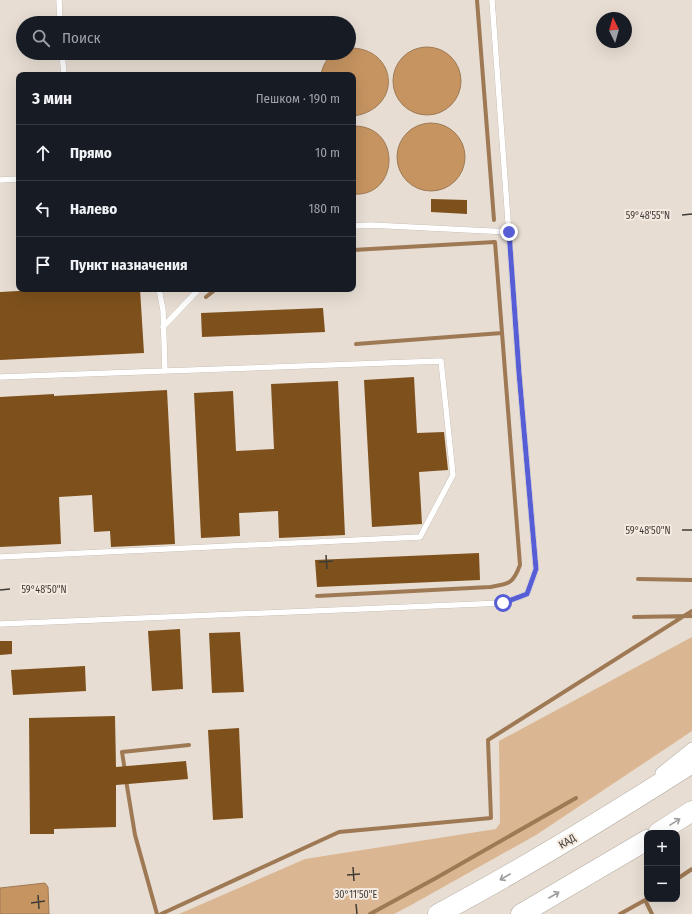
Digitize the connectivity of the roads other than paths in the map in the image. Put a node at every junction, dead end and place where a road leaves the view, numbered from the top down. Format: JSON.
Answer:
{"nodes":[{"id":1,"x":59,"y":0,"type":"edge"},
{"id":2,"x":492,"y":0,"type":"edge"},
{"id":3,"x":60,"y":16,"type":"edge"},
{"id":4,"x":63,"y":60,"type":"edge"},
{"id":5,"x":64,"y":72,"type":"edge"},
{"id":6,"x":16,"y":179,"type":"edge"},
{"id":7,"x":0,"y":180,"type":"edge"},
{"id":8,"x":356,"y":226,"type":"edge"},
{"id":9,"x":509,"y":232,"type":"junction"},
{"id":10,"x":160,"y":292,"type":"edge"},
{"id":11,"x":196,"y":292,"type":"edge"},
{"id":12,"x":163,"y":327,"type":"junction"},
{"id":13,"x":165,"y":371,"type":"junction"},
{"id":14,"x":0,"y":377,"type":"edge"},
{"id":15,"x":0,"y":557,"type":"edge"},
{"id":16,"x":0,"y":624,"type":"edge"},
{"id":17,"x":692,"y":748,"type":"edge"},
{"id":18,"x":692,"y":763,"type":"edge"},
{"id":19,"x":692,"y":811,"type":"edge"},
{"id":20,"x":598,"y":823,"type":"junction"},
{"id":21,"x":663,"y":830,"type":"edge"},
{"id":22,"x":644,"y":842,"type":"edge"},
{"id":23,"x":438,"y":914,"type":"edge"},
{"id":24,"x":520,"y":914,"type":"edge"}],
"edges":[{"from":1,"to":3,"type":"lane"},
{"from":2,"to":9,"type":"lane"},
{"from":4,"to":5,"type":"lane"},
{"from":6,"to":7,"type":"lane"},
{"from":8,"to":9,"type":"lane"},
{"from":9,"to":16,"type":"lane"},
{"from":10,"to":12,"type":"lane"},
{"from":11,"to":12,"type":"lane"},
{"from":12,"to":13,"type":"lane"},
{"from":13,"to":14,"type":"lane"},
{"from":13,"to":15,"type":"lane"},
{"from":17,"to":20,"type":"street"},
{"from":18,"to":20,"type":"highway","name":"КАД"},
{"from":21,"to":19,"type":"highway","one_way":true},
{"from":20,"to":23,"type":"highway","name":"КАД","one_way":true},
{"from":24,"to":22,"type":"highway","one_way":true}]}
